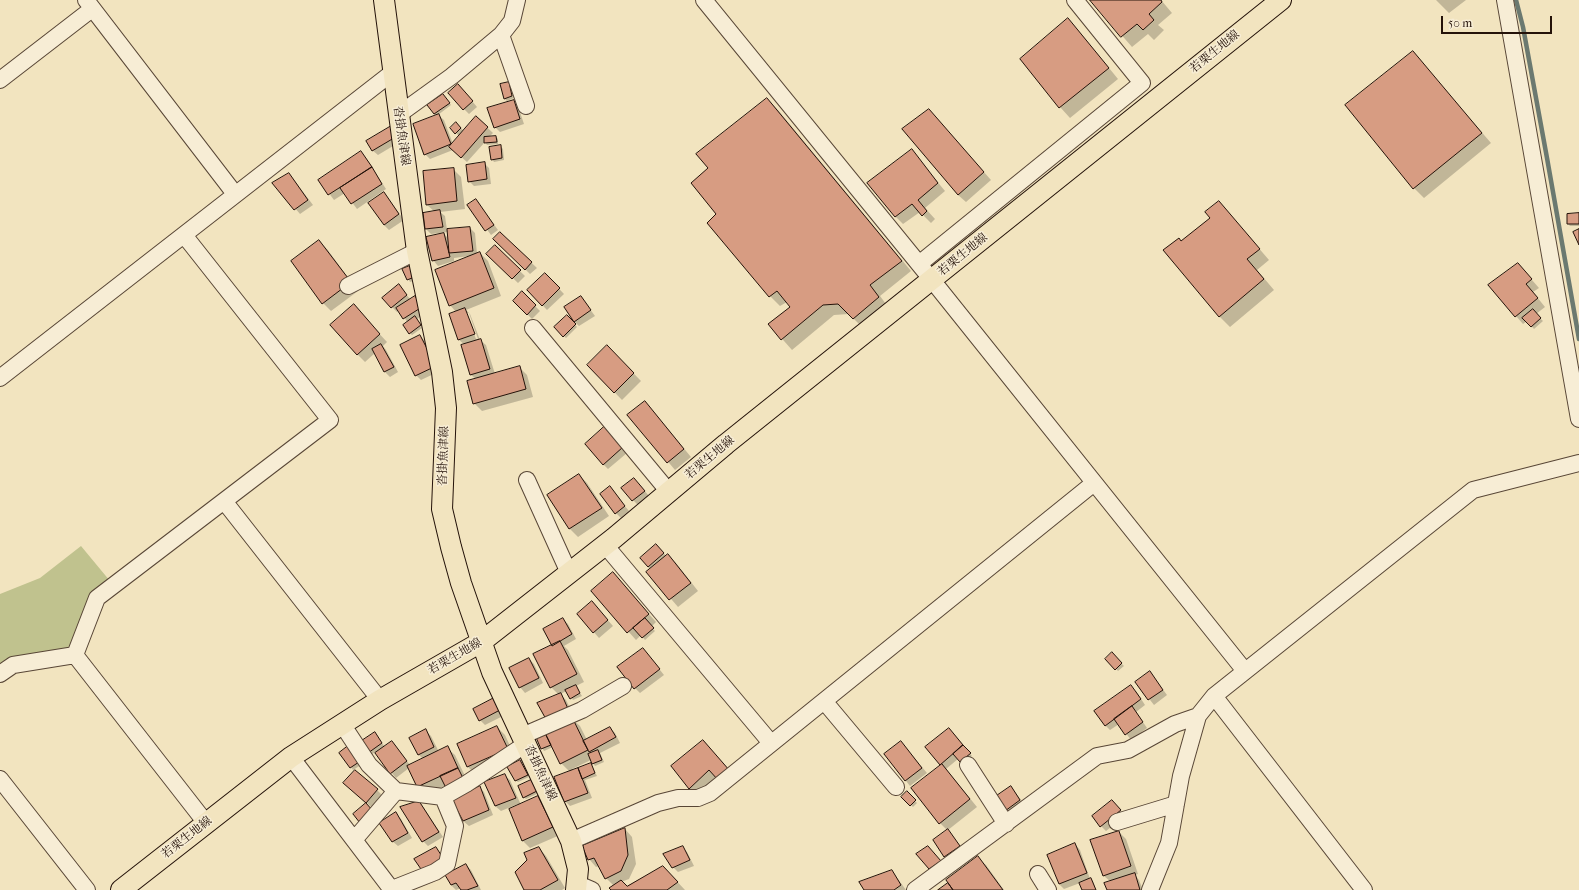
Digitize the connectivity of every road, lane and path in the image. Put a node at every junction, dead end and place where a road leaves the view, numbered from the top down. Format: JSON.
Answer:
{"nodes":[{"id":1,"x":384,"y":0,"type":"edge"},
{"id":2,"x":517,"y":0,"type":"edge"},
{"id":3,"x":704,"y":0,"type":"edge"},
{"id":4,"x":1074,"y":0,"type":"edge"},
{"id":5,"x":1281,"y":0,"type":"edge"},
{"id":6,"x":1505,"y":0,"type":"edge"},
{"id":7,"x":89,"y":4,"type":"edge"},
{"id":8,"x":501,"y":35,"type":"junction"},
{"id":9,"x":393,"y":72,"type":"junction"},
{"id":10,"x":0,"y":80,"type":"edge"},
{"id":11,"x":526,"y":106,"type":"dead end"},
{"id":12,"x":398,"y":115,"type":"junction"},
{"id":13,"x":235,"y":194,"type":"junction"},
{"id":14,"x":184,"y":234,"type":"junction"},
{"id":15,"x":416,"y":251,"type":"junction"},
{"id":16,"x":919,"y":264,"type":"junction"},
{"id":17,"x":932,"y":280,"type":"junction"},
{"id":18,"x":348,"y":286,"type":"dead end"},
{"id":19,"x":533,"y":328,"type":"dead end"},
{"id":20,"x":0,"y":378,"type":"edge"},
{"id":21,"x":1579,"y":419,"type":"edge"},
{"id":22,"x":1579,"y":463,"type":"edge"},
{"id":23,"x":527,"y":480,"type":"dead end"},
{"id":24,"x":1094,"y":483,"type":"junction"},
{"id":25,"x":669,"y":492,"type":"junction"},
{"id":26,"x":224,"y":501,"type":"junction"},
{"id":27,"x":605,"y":545,"type":"junction"},
{"id":28,"x":569,"y":573,"type":"junction"},
{"id":29,"x":481,"y":642,"type":"junction"},
{"id":30,"x":74,"y":655,"type":"junction"},
{"id":31,"x":1245,"y":671,"type":"junction"},
{"id":32,"x":0,"y":674,"type":"edge"},
{"id":33,"x":623,"y":686,"type":"dead end"},
{"id":34,"x":1214,"y":696,"type":"junction"},
{"id":35,"x":380,"y":700,"type":"junction"},
{"id":36,"x":824,"y":701,"type":"junction"},
{"id":37,"x":1198,"y":716,"type":"junction"},
{"id":38,"x":342,"y":724,"type":"junction"},
{"id":39,"x":524,"y":740,"type":"junction"},
{"id":40,"x":771,"y":743,"type":"junction"},
{"id":41,"x":291,"y":757,"type":"junction"},
{"id":42,"x":968,"y":765,"type":"dead end"},
{"id":43,"x":0,"y":779,"type":"edge"},
{"id":44,"x":896,"y":787,"type":"dead end"},
{"id":45,"x":396,"y":791,"type":"junction"},
{"id":46,"x":443,"y":797,"type":"junction"},
{"id":47,"x":1176,"y":804,"type":"junction"},
{"id":48,"x":1117,"y":822,"type":"dead end"},
{"id":49,"x":206,"y":824,"type":"junction"},
{"id":50,"x":1006,"y":824,"type":"junction"},
{"id":51,"x":354,"y":840,"type":"junction"},
{"id":52,"x":571,"y":841,"type":"junction"},
{"id":53,"x":1038,"y":874,"type":"dead end"},
{"id":54,"x":582,"y":888,"type":"edge"},
{"id":55,"x":87,"y":890,"type":"edge"},
{"id":56,"x":121,"y":890,"type":"edge"},
{"id":57,"x":392,"y":890,"type":"edge"},
{"id":58,"x":916,"y":890,"type":"edge"},
{"id":59,"x":1048,"y":890,"type":"edge"},
{"id":60,"x":1150,"y":890,"type":"edge"},
{"id":61,"x":1364,"y":890,"type":"edge"}],
"edges":[{"from":1,"to":9,"type":"main road","name":"沓掛魚津線"},
{"from":2,"to":8,"type":"street"},
{"from":3,"to":16,"type":"street"},
{"from":4,"to":16,"type":"street"},
{"from":5,"to":17,"type":"main road","name":"若栗生地線"},
{"from":6,"to":21,"type":"street"},
{"from":7,"to":10,"type":"street"},
{"from":7,"to":13,"type":"street"},
{"from":8,"to":11,"type":"street"},
{"from":8,"to":12,"type":"street"},
{"from":9,"to":12,"type":"main road","name":"沓掛魚津線"},
{"from":9,"to":13,"type":"street"},
{"from":12,"to":15,"type":"main road","name":"沓掛魚津線"},
{"from":13,"to":14,"type":"street"},
{"from":14,"to":20,"type":"street"},
{"from":14,"to":26,"type":"street"},
{"from":15,"to":18,"type":"street"},
{"from":15,"to":29,"type":"main road","name":"沓掛魚津線"},
{"from":16,"to":17,"type":"street"},
{"from":17,"to":24,"type":"street"},
{"from":17,"to":25,"type":"main road","name":"若栗生地線"},
{"from":19,"to":25,"type":"street"},
{"from":22,"to":31,"type":"street"},
{"from":23,"to":28,"type":"street"},
{"from":24,"to":31,"type":"street"},
{"from":24,"to":36,"type":"street"},
{"from":25,"to":27,"type":"main road","name":"若栗生地線"},
{"from":26,"to":30,"type":"street"},
{"from":26,"to":35,"type":"street"},
{"from":27,"to":28,"type":"main road","name":"若栗生地線"},
{"from":27,"to":40,"type":"street"},
{"from":28,"to":29,"type":"main road","name":"若栗生地線"},
{"from":29,"to":35,"type":"main road","name":"若栗生地線"},
{"from":29,"to":39,"type":"main road","name":"沓掛魚津線"},
{"from":30,"to":32,"type":"street"},
{"from":30,"to":49,"type":"street"},
{"from":31,"to":34,"type":"street"},
{"from":33,"to":39,"type":"street"},
{"from":34,"to":37,"type":"street"},
{"from":34,"to":61,"type":"street"},
{"from":35,"to":38,"type":"main road","name":"若栗生地線"},
{"from":36,"to":40,"type":"street"},
{"from":36,"to":44,"type":"street"},
{"from":37,"to":47,"type":"street"},
{"from":37,"to":50,"type":"street"},
{"from":38,"to":41,"type":"main road","name":"若栗生地線"},
{"from":38,"to":45,"type":"street"},
{"from":39,"to":46,"type":"street"},
{"from":39,"to":52,"type":"main road","name":"沓掛魚津線"},
{"from":40,"to":52,"type":"street"},
{"from":41,"to":49,"type":"main road","name":"若栗生地線"},
{"from":41,"to":51,"type":"street"},
{"from":42,"to":50,"type":"street"},
{"from":43,"to":55,"type":"street"},
{"from":45,"to":46,"type":"street"},
{"from":45,"to":51,"type":"street"},
{"from":46,"to":57,"type":"street"},
{"from":47,"to":48,"type":"street"},
{"from":47,"to":60,"type":"street"},
{"from":49,"to":56,"type":"main road","name":"若栗生地線"},
{"from":50,"to":58,"type":"street"},
{"from":51,"to":57,"type":"street"},
{"from":52,"to":54,"type":"main road","name":"沓掛魚津線"},
{"from":53,"to":59,"type":"street"}]}
